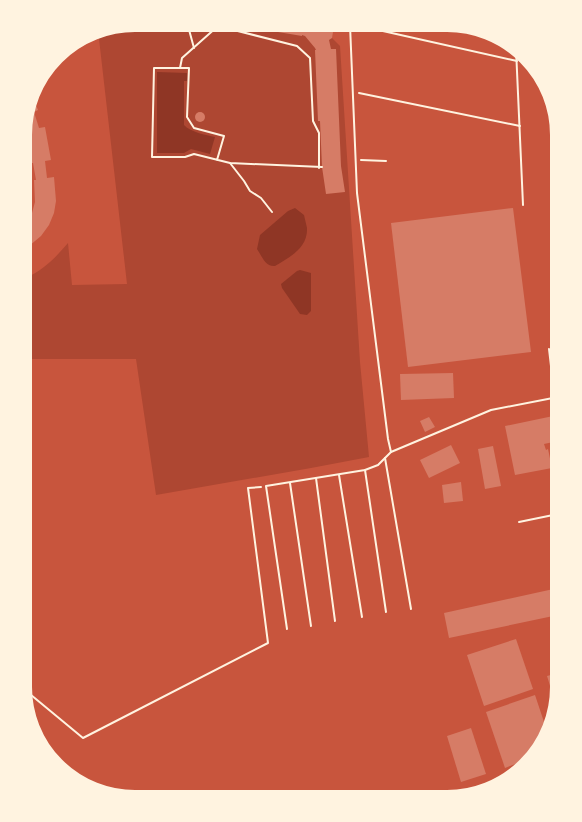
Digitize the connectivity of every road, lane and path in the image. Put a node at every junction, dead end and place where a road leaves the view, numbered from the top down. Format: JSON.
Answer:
{"nodes":[{"id":1,"x":189,"y":31,"type":"edge"},
{"id":2,"x":212,"y":31,"type":"edge"},
{"id":3,"x":241,"y":31,"type":"edge"},
{"id":4,"x":350,"y":31,"type":"edge"},
{"id":5,"x":384,"y":31,"type":"edge"},
{"id":6,"x":194,"y":48,"type":"junction"},
{"id":7,"x":517,"y":60,"type":"joint"},
{"id":8,"x":180,"y":68,"type":"junction"},
{"id":9,"x":353,"y":92,"type":"junction"},
{"id":10,"x":520,"y":126,"type":"junction"},
{"id":11,"x":217,"y":160,"type":"junction"},
{"id":12,"x":355,"y":160,"type":"junction"},
{"id":13,"x":386,"y":161,"type":"dead end"},
{"id":14,"x":230,"y":163,"type":"junction"},
{"id":15,"x":523,"y":205,"type":"dead end"},
{"id":16,"x":272,"y":212,"type":"dead end"},
{"id":17,"x":549,"y":349,"type":"dead end"},
{"id":18,"x":551,"y":363,"type":"edge"},
{"id":19,"x":551,"y":398,"type":"edge"},
{"id":20,"x":391,"y":452,"type":"junction"},
{"id":21,"x":385,"y":458,"type":"junction"},
{"id":22,"x":365,"y":470,"type":"junction"},
{"id":23,"x":339,"y":474,"type":"junction"},
{"id":24,"x":316,"y":478,"type":"junction"},
{"id":25,"x":290,"y":483,"type":"junction"},
{"id":26,"x":266,"y":486,"type":"junction"},
{"id":27,"x":551,"y":515,"type":"edge"},
{"id":28,"x":519,"y":522,"type":"dead end"},
{"id":29,"x":411,"y":609,"type":"dead end"},
{"id":30,"x":386,"y":612,"type":"dead end"},
{"id":31,"x":362,"y":617,"type":"dead end"},
{"id":32,"x":335,"y":621,"type":"dead end"},
{"id":33,"x":311,"y":626,"type":"dead end"},
{"id":34,"x":287,"y":629,"type":"dead end"},
{"id":35,"x":31,"y":695,"type":"edge"}],
"edges":[{"from":1,"to":6,"type":"path"},
{"from":2,"to":6,"type":"path"},
{"from":3,"to":14,"type":"path"},
{"from":4,"to":9,"type":"lane"},
{"from":5,"to":7,"type":"path"},
{"from":6,"to":8,"type":"path"},
{"from":7,"to":10,"type":"path"},
{"from":8,"to":11,"type":"path"},
{"from":8,"to":11,"type":"path"},
{"from":9,"to":10,"type":"path"},
{"from":9,"to":12,"type":"lane"},
{"from":10,"to":15,"type":"path"},
{"from":11,"to":14,"type":"path"},
{"from":12,"to":13,"type":"path"},
{"from":12,"to":20,"type":"lane"},
{"from":14,"to":16,"type":"path"},
{"from":17,"to":18,"type":"path"},
{"from":19,"to":20,"type":"lane"},
{"from":20,"to":21,"type":"lane"},
{"from":21,"to":22,"type":"lane"},
{"from":21,"to":29,"type":"lane"},
{"from":22,"to":23,"type":"lane"},
{"from":22,"to":30,"type":"lane"},
{"from":23,"to":24,"type":"lane"},
{"from":23,"to":31,"type":"lane"},
{"from":24,"to":25,"type":"lane"},
{"from":24,"to":32,"type":"lane"},
{"from":25,"to":26,"type":"lane"},
{"from":25,"to":33,"type":"lane"},
{"from":26,"to":34,"type":"lane"},
{"from":26,"to":35,"type":"path"},
{"from":27,"to":28,"type":"lane"}]}
